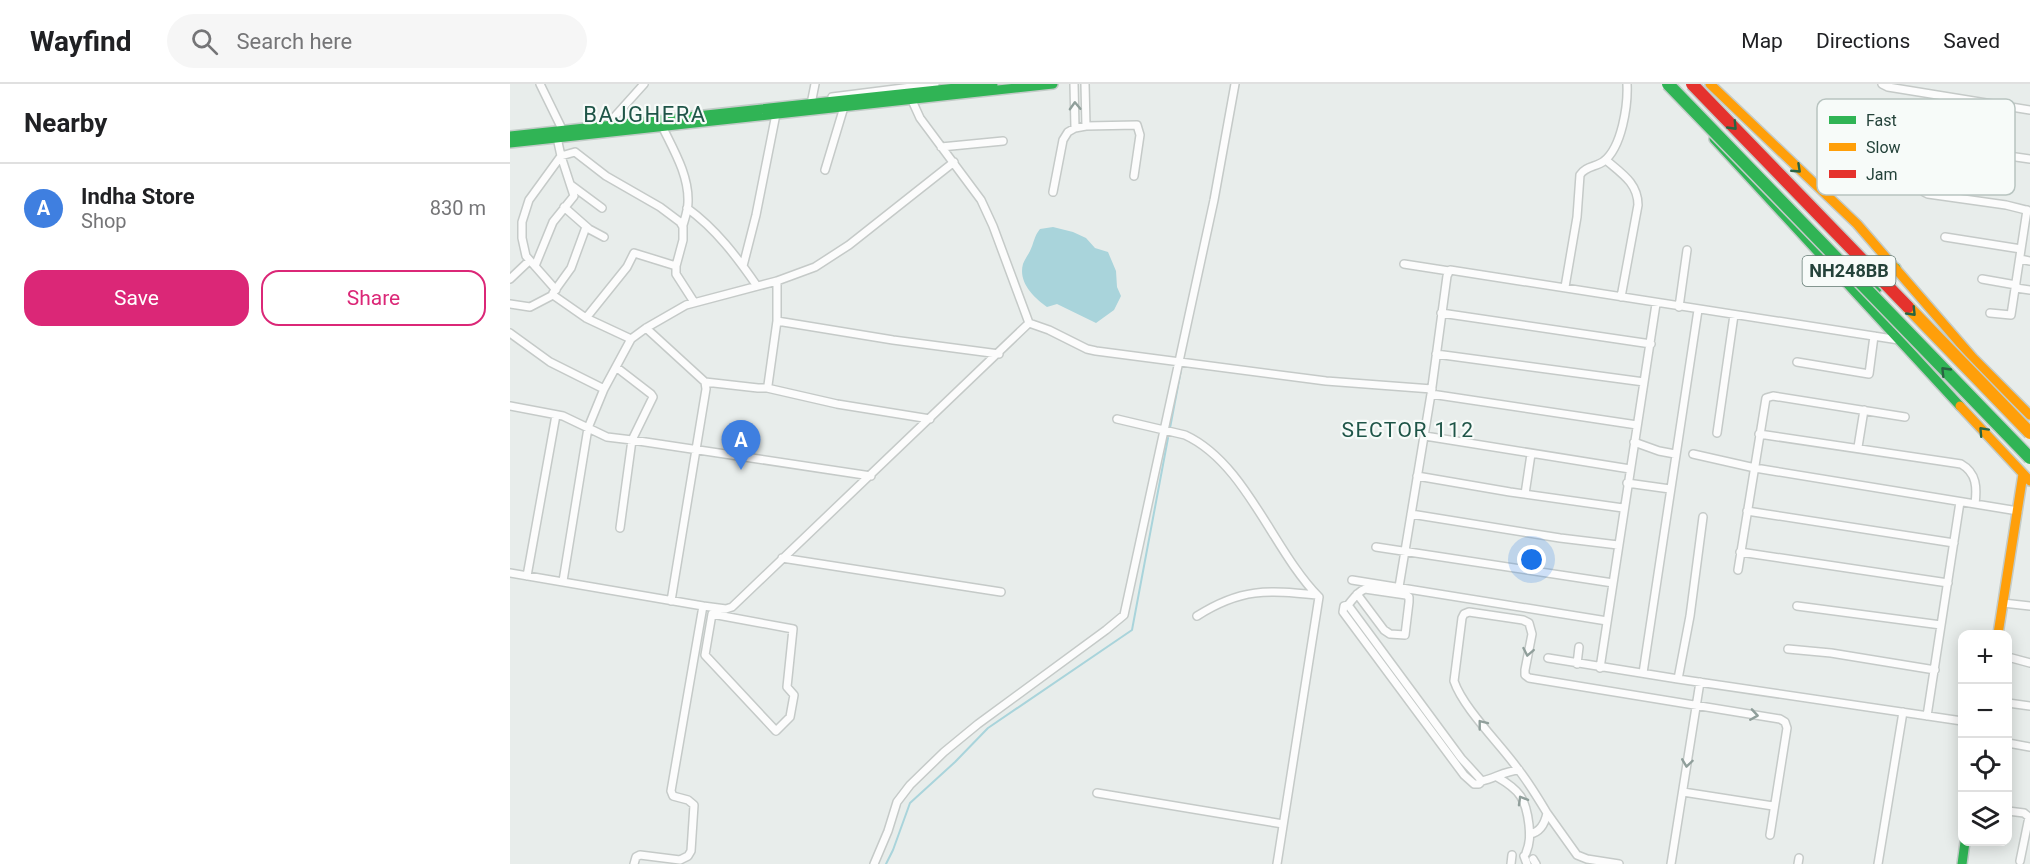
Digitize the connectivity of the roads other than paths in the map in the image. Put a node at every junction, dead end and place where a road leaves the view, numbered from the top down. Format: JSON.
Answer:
{"nodes":[{"id":1,"x":540,"y":84,"type":"edge"},
{"id":2,"x":644,"y":84,"type":"edge"},
{"id":3,"x":814,"y":84,"type":"edge"},
{"id":4,"x":992,"y":84,"type":"edge"},
{"id":5,"x":1053,"y":84,"type":"edge"},
{"id":6,"x":1074,"y":84,"type":"edge"},
{"id":7,"x":1085,"y":84,"type":"edge"},
{"id":8,"x":1235,"y":84,"type":"edge"},
{"id":9,"x":1627,"y":84,"type":"edge"},
{"id":10,"x":1661,"y":84,"type":"edge"},
{"id":11,"x":1668,"y":84,"type":"edge"},
{"id":12,"x":1692,"y":84,"type":"edge"},
{"id":13,"x":1710,"y":84,"type":"edge"},
{"id":14,"x":1882,"y":84,"type":"edge"},
{"id":15,"x":935,"y":86,"type":"edge"},
{"id":16,"x":910,"y":97,"type":"junction"},
{"id":17,"x":1962,"y":99,"type":"edge"},
{"id":18,"x":811,"y":102,"type":"junction"},
{"id":19,"x":844,"y":107,"type":"junction"},
{"id":20,"x":2015,"y":108,"type":"edge"},
{"id":21,"x":2030,"y":110,"type":"edge"},
{"id":22,"x":776,"y":114,"type":"junction"},
{"id":23,"x":608,"y":124,"type":"junction"},
{"id":24,"x":662,"y":126,"type":"junction"},
{"id":25,"x":1086,"y":126,"type":"junction"},
{"id":26,"x":1075,"y":128,"type":"junction"},
{"id":27,"x":560,"y":133,"type":"junction"},
{"id":28,"x":510,"y":136,"type":"edge"},
{"id":29,"x":1003,"y":141,"type":"dead end"},
{"id":30,"x":510,"y":143,"type":"edge"},
{"id":31,"x":941,"y":147,"type":"junction"},
{"id":32,"x":561,"y":156,"type":"junction"},
{"id":33,"x":2015,"y":157,"type":"edge"},
{"id":34,"x":2030,"y":159,"type":"edge"},
{"id":35,"x":1606,"y":160,"type":"junction"},
{"id":36,"x":954,"y":162,"type":"junction"},
{"id":37,"x":825,"y":170,"type":"dead end"},
{"id":38,"x":1134,"y":176,"type":"dead end"},
{"id":39,"x":571,"y":185,"type":"junction"},
{"id":40,"x":1817,"y":187,"type":"edge"},
{"id":41,"x":1053,"y":192,"type":"dead end"},
{"id":42,"x":1826,"y":195,"type":"edge"},
{"id":43,"x":1928,"y":195,"type":"edge"},
{"id":44,"x":564,"y":207,"type":"junction"},
{"id":45,"x":602,"y":208,"type":"dead end"},
{"id":46,"x":687,"y":208,"type":"junction"},
{"id":47,"x":2029,"y":210,"type":"edge"},
{"id":48,"x":683,"y":225,"type":"junction"},
{"id":49,"x":586,"y":227,"type":"junction"},
{"id":50,"x":604,"y":237,"type":"dead end"},
{"id":51,"x":1945,"y":237,"type":"dead end"},
{"id":52,"x":2021,"y":249,"type":"junction"},
{"id":53,"x":1687,"y":250,"type":"dead end"},
{"id":54,"x":2020,"y":259,"type":"junction"},
{"id":55,"x":2030,"y":261,"type":"edge"},
{"id":56,"x":532,"y":263,"type":"junction"},
{"id":57,"x":1404,"y":264,"type":"dead end"},
{"id":58,"x":676,"y":266,"type":"junction"},
{"id":59,"x":743,"y":266,"type":"junction"},
{"id":60,"x":1896,"y":268,"type":"junction"},
{"id":61,"x":1449,"y":271,"type":"junction"},
{"id":62,"x":510,"y":279,"type":"edge"},
{"id":63,"x":1982,"y":279,"type":"dead end"},
{"id":64,"x":777,"y":280,"type":"junction"},
{"id":65,"x":757,"y":286,"type":"junction"},
{"id":66,"x":2016,"y":286,"type":"junction"},
{"id":67,"x":1565,"y":287,"type":"junction"},
{"id":68,"x":2030,"y":290,"type":"edge"},
{"id":69,"x":554,"y":292,"type":"junction"},
{"id":70,"x":510,"y":295,"type":"edge"},
{"id":71,"x":1621,"y":297,"type":"junction"},
{"id":72,"x":694,"y":302,"type":"junction"},
{"id":73,"x":1864,"y":302,"type":"junction"},
{"id":74,"x":1656,"y":303,"type":"junction"},
{"id":75,"x":511,"y":304,"type":"edge"},
{"id":76,"x":1679,"y":307,"type":"junction"},
{"id":77,"x":1698,"y":310,"type":"junction"},
{"id":78,"x":1441,"y":313,"type":"junction"},
{"id":79,"x":1990,"y":313,"type":"dead end"},
{"id":80,"x":1734,"y":315,"type":"junction"},
{"id":81,"x":586,"y":318,"type":"junction"},
{"id":82,"x":777,"y":321,"type":"junction"},
{"id":83,"x":1029,"y":323,"type":"junction"},
{"id":84,"x":646,"y":328,"type":"junction"},
{"id":85,"x":510,"y":333,"type":"edge"},
{"id":86,"x":1874,"y":336,"type":"junction"},
{"id":87,"x":631,"y":339,"type":"junction"},
{"id":88,"x":1899,"y":340,"type":"junction"},
{"id":89,"x":1651,"y":344,"type":"junction"},
{"id":90,"x":999,"y":354,"type":"junction"},
{"id":91,"x":1436,"y":354,"type":"junction"},
{"id":92,"x":1797,"y":362,"type":"dead end"},
{"id":93,"x":1177,"y":363,"type":"junction"},
{"id":94,"x":616,"y":367,"type":"junction"},
{"id":95,"x":705,"y":382,"type":"junction"},
{"id":96,"x":1644,"y":382,"type":"junction"},
{"id":97,"x":766,"y":388,"type":"junction"},
{"id":98,"x":604,"y":389,"type":"junction"},
{"id":99,"x":1432,"y":392,"type":"junction"},
{"id":100,"x":510,"y":406,"type":"edge"},
{"id":101,"x":1864,"y":410,"type":"junction"},
{"id":102,"x":556,"y":415,"type":"junction"},
{"id":103,"x":2030,"y":416,"type":"edge"},
{"id":104,"x":1905,"y":417,"type":"dead end"},
{"id":105,"x":930,"y":419,"type":"junction"},
{"id":106,"x":1117,"y":419,"type":"dead end"},
{"id":107,"x":1636,"y":425,"type":"junction"},
{"id":108,"x":588,"y":428,"type":"junction"},
{"id":109,"x":1164,"y":428,"type":"junction"},
{"id":110,"x":1717,"y":433,"type":"dead end"},
{"id":111,"x":2030,"y":433,"type":"edge"},
{"id":112,"x":1759,"y":434,"type":"junction"},
{"id":113,"x":1425,"y":436,"type":"junction"},
{"id":114,"x":632,"y":440,"type":"junction"},
{"id":115,"x":1634,"y":442,"type":"junction"},
{"id":116,"x":1858,"y":447,"type":"junction"},
{"id":117,"x":695,"y":449,"type":"junction"},
{"id":118,"x":1531,"y":454,"type":"junction"},
{"id":119,"x":1675,"y":454,"type":"junction"},
{"id":120,"x":1694,"y":454,"type":"dead end"},
{"id":121,"x":2030,"y":458,"type":"edge"},
{"id":122,"x":1755,"y":468,"type":"junction"},
{"id":123,"x":1629,"y":469,"type":"junction"},
{"id":124,"x":871,"y":476,"type":"junction"},
{"id":125,"x":1417,"y":476,"type":"junction"},
{"id":126,"x":2026,"y":477,"type":"edge"},
{"id":127,"x":1627,"y":483,"type":"junction"},
{"id":128,"x":1670,"y":489,"type":"junction"},
{"id":129,"x":1526,"y":494,"type":"junction"},
{"id":130,"x":1960,"y":502,"type":"junction"},
{"id":131,"x":1975,"y":504,"type":"junction"},
{"id":132,"x":1623,"y":508,"type":"junction"},
{"id":133,"x":2018,"y":510,"type":"junction"},
{"id":134,"x":1747,"y":511,"type":"junction"},
{"id":135,"x":1411,"y":514,"type":"junction"},
{"id":136,"x":1703,"y":517,"type":"dead end"},
{"id":137,"x":620,"y":528,"type":"dead end"},
{"id":138,"x":1954,"y":543,"type":"junction"},
{"id":139,"x":1618,"y":545,"type":"junction"},
{"id":140,"x":1376,"y":546,"type":"dead end"},
{"id":141,"x":1405,"y":551,"type":"junction"},
{"id":142,"x":1740,"y":552,"type":"junction"},
{"id":143,"x":782,"y":558,"type":"junction"},
{"id":144,"x":1738,"y":570,"type":"dead end"},
{"id":145,"x":510,"y":573,"type":"edge"},
{"id":146,"x":527,"y":576,"type":"junction"},
{"id":147,"x":1352,"y":580,"type":"dead end"},
{"id":148,"x":563,"y":581,"type":"junction"},
{"id":149,"x":1613,"y":583,"type":"junction"},
{"id":150,"x":1948,"y":583,"type":"junction"},
{"id":151,"x":1400,"y":587,"type":"junction"},
{"id":152,"x":1001,"y":592,"type":"dead end"},
{"id":153,"x":1357,"y":594,"type":"junction"},
{"id":154,"x":1317,"y":595,"type":"junction"},
{"id":155,"x":671,"y":601,"type":"junction"},
{"id":156,"x":2003,"y":603,"type":"junction"},
{"id":157,"x":703,"y":606,"type":"junction"},
{"id":158,"x":1797,"y":606,"type":"dead end"},
{"id":159,"x":2030,"y":606,"type":"edge"},
{"id":160,"x":726,"y":612,"type":"junction"},
{"id":161,"x":1197,"y":616,"type":"dead end"},
{"id":162,"x":1607,"y":621,"type":"junction"},
{"id":163,"x":1941,"y":625,"type":"junction"},
{"id":164,"x":1999,"y":630,"type":"edge"},
{"id":165,"x":1579,"y":647,"type":"dead end"},
{"id":166,"x":1788,"y":649,"type":"dead end"},
{"id":167,"x":1548,"y":658,"type":"dead end"},
{"id":168,"x":2012,"y":658,"type":"edge"},
{"id":169,"x":1577,"y":663,"type":"junction"},
{"id":170,"x":2030,"y":663,"type":"edge"},
{"id":171,"x":1600,"y":668,"type":"junction"},
{"id":172,"x":1935,"y":670,"type":"junction"},
{"id":173,"x":1643,"y":673,"type":"junction"},
{"id":174,"x":1678,"y":679,"type":"junction"},
{"id":175,"x":1700,"y":682,"type":"junction"},
{"id":176,"x":2012,"y":704,"type":"edge"},
{"id":177,"x":1696,"y":705,"type":"junction"},
{"id":178,"x":2030,"y":706,"type":"edge"},
{"id":179,"x":1903,"y":712,"type":"junction"},
{"id":180,"x":1927,"y":716,"type":"junction"},
{"id":181,"x":1958,"y":720,"type":"edge"},
{"id":182,"x":2012,"y":744,"type":"edge"},
{"id":183,"x":2030,"y":747,"type":"edge"},
{"id":184,"x":1519,"y":770,"type":"junction"},
{"id":185,"x":1497,"y":777,"type":"junction"},
{"id":186,"x":1683,"y":792,"type":"junction"},
{"id":187,"x":1097,"y":793,"type":"dead end"},
{"id":188,"x":1773,"y":806,"type":"junction"},
{"id":189,"x":2012,"y":812,"type":"edge"},
{"id":190,"x":1547,"y":813,"type":"junction"},
{"id":191,"x":1283,"y":824,"type":"junction"},
{"id":192,"x":1530,"y":834,"type":"junction"},
{"id":193,"x":1770,"y":835,"type":"dead end"},
{"id":194,"x":1964,"y":846,"type":"edge"},
{"id":195,"x":1512,"y":855,"type":"dead end"},
{"id":196,"x":2020,"y":861,"type":"dead end"},
{"id":197,"x":1532,"y":862,"type":"edge"},
{"id":198,"x":1588,"y":862,"type":"edge"},
{"id":199,"x":634,"y":864,"type":"edge"},
{"id":200,"x":874,"y":864,"type":"edge"},
{"id":201,"x":1277,"y":864,"type":"edge"},
{"id":202,"x":1511,"y":864,"type":"edge"},
{"id":203,"x":1618,"y":864,"type":"edge"},
{"id":204,"x":1671,"y":864,"type":"edge"},
{"id":205,"x":1878,"y":864,"type":"edge"},
{"id":206,"x":1962,"y":864,"type":"edge"}],
"edges":[{"from":1,"to":27,"type":"street"},
{"from":2,"to":23,"type":"street"},
{"from":3,"to":18,"type":"street"},
{"from":4,"to":15,"type":"main road"},
{"from":5,"to":16,"type":"main road"},
{"from":26,"to":6,"type":"street","one_way":true},
{"from":7,"to":25,"type":"street"},
{"from":8,"to":93,"type":"street"},
{"from":9,"to":35,"type":"street"},
{"from":10,"to":73,"type":"main road"},
{"from":121,"to":11,"type":"main road","number":"NH248BB","one_way":true,"bridge":true},
{"from":12,"to":111,"type":"main road","number":"NH248BB","one_way":true,"bridge":true},
{"from":13,"to":40,"type":"main road","one_way":true},
{"from":14,"to":17,"type":"street"},
{"from":15,"to":16,"type":"main road"},
{"from":15,"to":18,"type":"street"},
{"from":16,"to":18,"type":"main road"},
{"from":16,"to":19,"type":"main road"},
{"from":16,"to":31,"type":"street"},
{"from":18,"to":23,"type":"main road"},
{"from":19,"to":22,"type":"main road"},
{"from":19,"to":37,"type":"street"},
{"from":20,"to":21,"type":"street"},
{"from":22,"to":24,"type":"main road"},
{"from":22,"to":59,"type":"street"},
{"from":23,"to":27,"type":"main road"},
{"from":24,"to":27,"type":"main road"},
{"from":24,"to":46,"type":"street"},
{"from":25,"to":26,"type":"street"},
{"from":25,"to":38,"type":"street"},
{"from":26,"to":41,"type":"street"},
{"from":27,"to":28,"type":"main road"},
{"from":27,"to":30,"type":"main road"},
{"from":27,"to":32,"type":"street"},
{"from":29,"to":31,"type":"street"},
{"from":31,"to":36,"type":"street"},
{"from":32,"to":39,"type":"street"},
{"from":32,"to":48,"type":"street"},
{"from":32,"to":56,"type":"street"},
{"from":33,"to":34,"type":"street"},
{"from":35,"to":67,"type":"street"},
{"from":35,"to":71,"type":"street"},
{"from":36,"to":64,"type":"street"},
{"from":36,"to":83,"type":"street"},
{"from":39,"to":44,"type":"street"},
{"from":39,"to":45,"type":"street"},
{"from":42,"to":60,"type":"main road","one_way":true},
{"from":43,"to":47,"type":"street"},
{"from":44,"to":49,"type":"street"},
{"from":44,"to":56,"type":"street"},
{"from":46,"to":48,"type":"street"},
{"from":46,"to":59,"type":"street"},
{"from":47,"to":52,"type":"street"},
{"from":48,"to":58,"type":"street"},
{"from":49,"to":50,"type":"street"},
{"from":49,"to":69,"type":"street"},
{"from":51,"to":52,"type":"street"},
{"from":52,"to":54,"type":"street"},
{"from":53,"to":76,"type":"street"},
{"from":54,"to":55,"type":"street"},
{"from":54,"to":66,"type":"street"},
{"from":56,"to":62,"type":"street"},
{"from":56,"to":69,"type":"street"},
{"from":57,"to":61,"type":"street"},
{"from":58,"to":72,"type":"street"},
{"from":58,"to":81,"type":"street"},
{"from":59,"to":65,"type":"street"},
{"from":60,"to":73,"type":"main road"},
{"from":60,"to":103,"type":"main road"},
{"from":61,"to":67,"type":"street"},
{"from":61,"to":78,"type":"street"},
{"from":63,"to":66,"type":"street"},
{"from":64,"to":65,"type":"street"},
{"from":64,"to":82,"type":"street"},
{"from":65,"to":72,"type":"street"},
{"from":66,"to":68,"type":"street"},
{"from":66,"to":79,"type":"street"},
{"from":67,"to":71,"type":"street"},
{"from":69,"to":75,"type":"street"},
{"from":69,"to":81,"type":"street"},
{"from":70,"to":75,"type":"street"},
{"from":71,"to":74,"type":"street"},
{"from":72,"to":84,"type":"street"},
{"from":73,"to":88,"type":"main road"},
{"from":74,"to":76,"type":"street"},
{"from":74,"to":89,"type":"street"},
{"from":76,"to":77,"type":"street"},
{"from":77,"to":80,"type":"street"},
{"from":77,"to":119,"type":"street"},
{"from":78,"to":89,"type":"street"},
{"from":78,"to":91,"type":"street"},
{"from":80,"to":86,"type":"street"},
{"from":80,"to":110,"type":"street"},
{"from":81,"to":87,"type":"street"},
{"from":82,"to":90,"type":"street"},
{"from":82,"to":97,"type":"street"},
{"from":83,"to":90,"type":"street"},
{"from":83,"to":93,"type":"street"},
{"from":84,"to":87,"type":"street"},
{"from":84,"to":95,"type":"street"},
{"from":85,"to":98,"type":"street"},
{"from":86,"to":88,"type":"street"},
{"from":86,"to":92,"type":"street"},
{"from":87,"to":94,"type":"street"},
{"from":126,"to":88,"type":"main road","one_way":true},
{"from":89,"to":96,"type":"street"},
{"from":90,"to":105,"type":"street"},
{"from":91,"to":96,"type":"street"},
{"from":91,"to":99,"type":"street"},
{"from":93,"to":99,"type":"street"},
{"from":93,"to":109,"type":"street"},
{"from":94,"to":98,"type":"street"},
{"from":94,"to":114,"type":"street"},
{"from":95,"to":97,"type":"street"},
{"from":95,"to":117,"type":"street"},
{"from":96,"to":107,"type":"street"},
{"from":97,"to":105,"type":"street"},
{"from":98,"to":108,"type":"street"},
{"from":99,"to":107,"type":"street"},
{"from":99,"to":113,"type":"street"},
{"from":100,"to":102,"type":"street"},
{"from":101,"to":104,"type":"street"},
{"from":101,"to":112,"type":"street"},
{"from":101,"to":116,"type":"street"},
{"from":102,"to":108,"type":"street"},
{"from":102,"to":146,"type":"street"},
{"from":105,"to":124,"type":"street"},
{"from":106,"to":109,"type":"street"},
{"from":107,"to":115,"type":"street"},
{"from":108,"to":114,"type":"street"},
{"from":108,"to":148,"type":"street"},
{"from":109,"to":154,"type":"street"},
{"from":109,"to":200,"type":"street"},
{"from":112,"to":116,"type":"street"},
{"from":112,"to":122,"type":"street"},
{"from":113,"to":118,"type":"street"},
{"from":113,"to":125,"type":"street"},
{"from":114,"to":117,"type":"street"},
{"from":114,"to":137,"type":"street"},
{"from":115,"to":119,"type":"street"},
{"from":115,"to":123,"type":"street"},
{"from":116,"to":131,"type":"street"},
{"from":117,"to":124,"type":"street"},
{"from":117,"to":155,"type":"street"},
{"from":118,"to":123,"type":"street"},
{"from":118,"to":129,"type":"street"},
{"from":119,"to":128,"type":"street"},
{"from":120,"to":122,"type":"street"},
{"from":122,"to":130,"type":"street"},
{"from":122,"to":134,"type":"street"},
{"from":123,"to":127,"type":"street"},
{"from":124,"to":143,"type":"street"},
{"from":125,"to":129,"type":"street"},
{"from":125,"to":135,"type":"street"},
{"from":126,"to":133,"type":"main road"},
{"from":127,"to":128,"type":"street"},
{"from":127,"to":132,"type":"street"},
{"from":128,"to":173,"type":"street"},
{"from":129,"to":132,"type":"street"},
{"from":130,"to":131,"type":"street"},
{"from":130,"to":138,"type":"street"},
{"from":131,"to":133,"type":"street"},
{"from":132,"to":139,"type":"street"},
{"from":133,"to":156,"type":"main road"},
{"from":134,"to":138,"type":"street"},
{"from":134,"to":142,"type":"street"},
{"from":135,"to":139,"type":"street"},
{"from":135,"to":141,"type":"street"},
{"from":136,"to":174,"type":"street"},
{"from":138,"to":150,"type":"street"},
{"from":139,"to":149,"type":"street"},
{"from":140,"to":141,"type":"street"},
{"from":141,"to":149,"type":"street"},
{"from":141,"to":151,"type":"street"},
{"from":142,"to":144,"type":"street"},
{"from":142,"to":150,"type":"street"},
{"from":143,"to":152,"type":"street"},
{"from":143,"to":160,"type":"street"},
{"from":145,"to":146,"type":"street"},
{"from":146,"to":148,"type":"street"},
{"from":147,"to":151,"type":"street"},
{"from":148,"to":155,"type":"street"},
{"from":149,"to":162,"type":"street"},
{"from":150,"to":163,"type":"street"},
{"from":151,"to":162,"type":"street"},
{"from":153,"to":153,"type":"street"},
{"from":153,"to":185,"type":"street"},
{"from":154,"to":161,"type":"street"},
{"from":154,"to":191,"type":"street"},
{"from":155,"to":157,"type":"street"},
{"from":156,"to":159,"type":"street"},
{"from":156,"to":164,"type":"main road"},
{"from":157,"to":160,"type":"street"},
{"from":157,"to":199,"type":"street"},
{"from":158,"to":163,"type":"street"},
{"from":160,"to":160,"type":"street"},
{"from":162,"to":171,"type":"street"},
{"from":163,"to":172,"type":"street"},
{"from":165,"to":169,"type":"street"},
{"from":166,"to":172,"type":"street"},
{"from":167,"to":169,"type":"street"},
{"from":168,"to":170,"type":"street"},
{"from":169,"to":171,"type":"street"},
{"from":171,"to":173,"type":"street"},
{"from":172,"to":180,"type":"street"},
{"from":173,"to":174,"type":"street"},
{"from":174,"to":175,"type":"street"},
{"from":175,"to":177,"type":"street"},
{"from":175,"to":179,"type":"street"},
{"from":176,"to":178,"type":"street"},
{"from":184,"to":177,"type":"street","one_way":true},
{"from":177,"to":186,"type":"street","one_way":true},
{"from":177,"to":188,"type":"street","one_way":true},
{"from":179,"to":180,"type":"street"},
{"from":179,"to":205,"type":"street"},
{"from":180,"to":181,"type":"street"},
{"from":182,"to":183,"type":"street"},
{"from":184,"to":185,"type":"street"},
{"from":184,"to":190,"type":"street"},
{"from":192,"to":185,"type":"street","one_way":true},
{"from":186,"to":188,"type":"street"},
{"from":186,"to":204,"type":"street"},
{"from":187,"to":191,"type":"street"},
{"from":188,"to":193,"type":"street"},
{"from":189,"to":196,"type":"street"},
{"from":190,"to":192,"type":"street"},
{"from":190,"to":198,"type":"street"},
{"from":191,"to":201,"type":"street"},
{"from":192,"to":197,"type":"street"},
{"from":194,"to":206,"type":"main road"},
{"from":195,"to":202,"type":"street"},
{"from":198,"to":203,"type":"street"}]}
